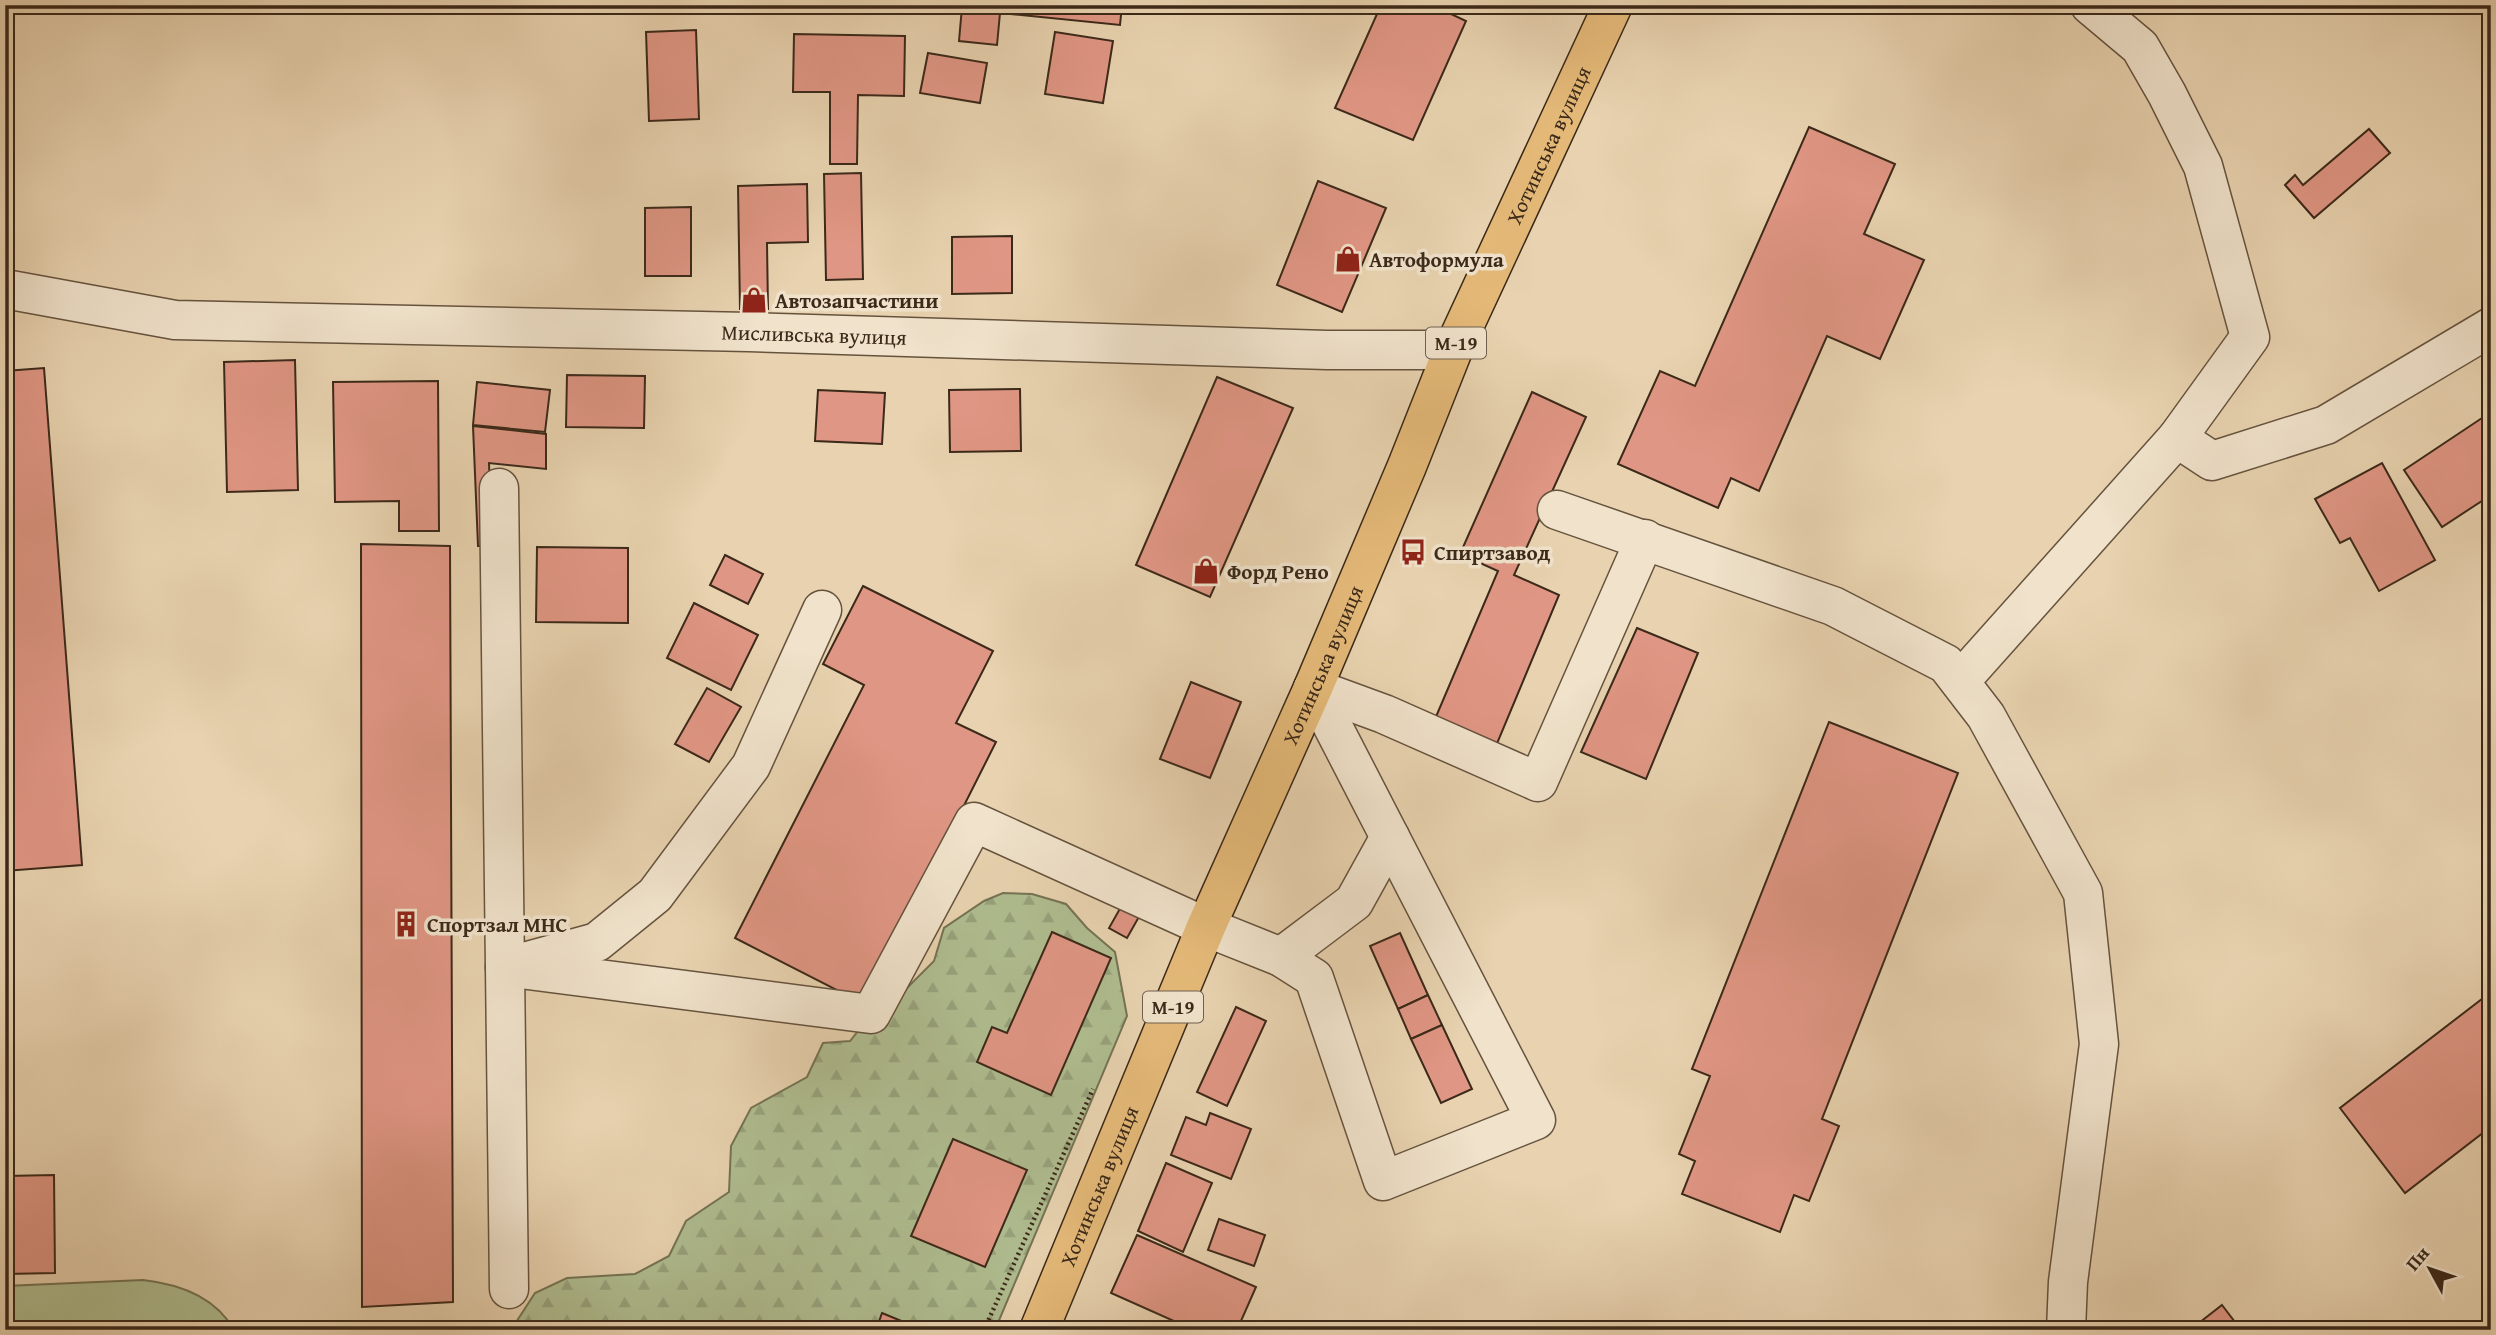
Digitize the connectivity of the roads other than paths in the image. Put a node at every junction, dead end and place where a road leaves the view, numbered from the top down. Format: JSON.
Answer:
{"nodes":[{"id":1,"x":1613,"y":5,"type":"edge"},
{"id":2,"x":2090,"y":5,"type":"edge"},
{"id":3,"x":5,"y":289,"type":"edge"},
{"id":4,"x":2491,"y":327,"type":"edge"},
{"id":5,"x":1453,"y":350,"type":"junction"},
{"id":6,"x":2177,"y":438,"type":"junction"},
{"id":7,"x":499,"y":488,"type":"dead end"},
{"id":8,"x":1557,"y":510,"type":"dead end"},
{"id":9,"x":1645,"y":539,"type":"junction"},
{"id":10,"x":822,"y":610,"type":"dead end"},
{"id":11,"x":1959,"y":681,"type":"junction"},
{"id":12,"x":1313,"y":688,"type":"junction"},
{"id":13,"x":1390,"y":837,"type":"junction"},
{"id":14,"x":1206,"y":927,"type":"junction"},
{"id":15,"x":1281,"y":957,"type":"junction"},
{"id":16,"x":505,"y":967,"type":"junction"},
{"id":17,"x":509,"y":1289,"type":"dead end"},
{"id":18,"x":1039,"y":1330,"type":"edge"},
{"id":19,"x":2066,"y":1330,"type":"edge"}],
"edges":[{"from":1,"to":5,"type":"highway","name":"Хотинська вулиця","number":"М-19"},
{"from":2,"to":6,"type":"street"},
{"from":3,"to":5,"type":"street","name":"Мисливська вулиця"},
{"from":4,"to":6,"type":"street"},
{"from":5,"to":12,"type":"highway","name":"Хотинська вулиця","number":"М-19"},
{"from":6,"to":11,"type":"street"},
{"from":7,"to":16,"type":"street"},
{"from":8,"to":9,"type":"street"},
{"from":9,"to":11,"type":"street"},
{"from":9,"to":12,"type":"street"},
{"from":10,"to":16,"type":"street"},
{"from":11,"to":19,"type":"street"},
{"from":12,"to":13,"type":"street"},
{"from":12,"to":14,"type":"highway","name":"Хотинська вулиця","number":"М-19"},
{"from":13,"to":15,"type":"street"},
{"from":13,"to":15,"type":"street"},
{"from":14,"to":15,"type":"street"},
{"from":14,"to":16,"type":"street"},
{"from":14,"to":18,"type":"highway","name":"Хотинська вулиця","number":"М-19"},
{"from":16,"to":17,"type":"street"}]}
